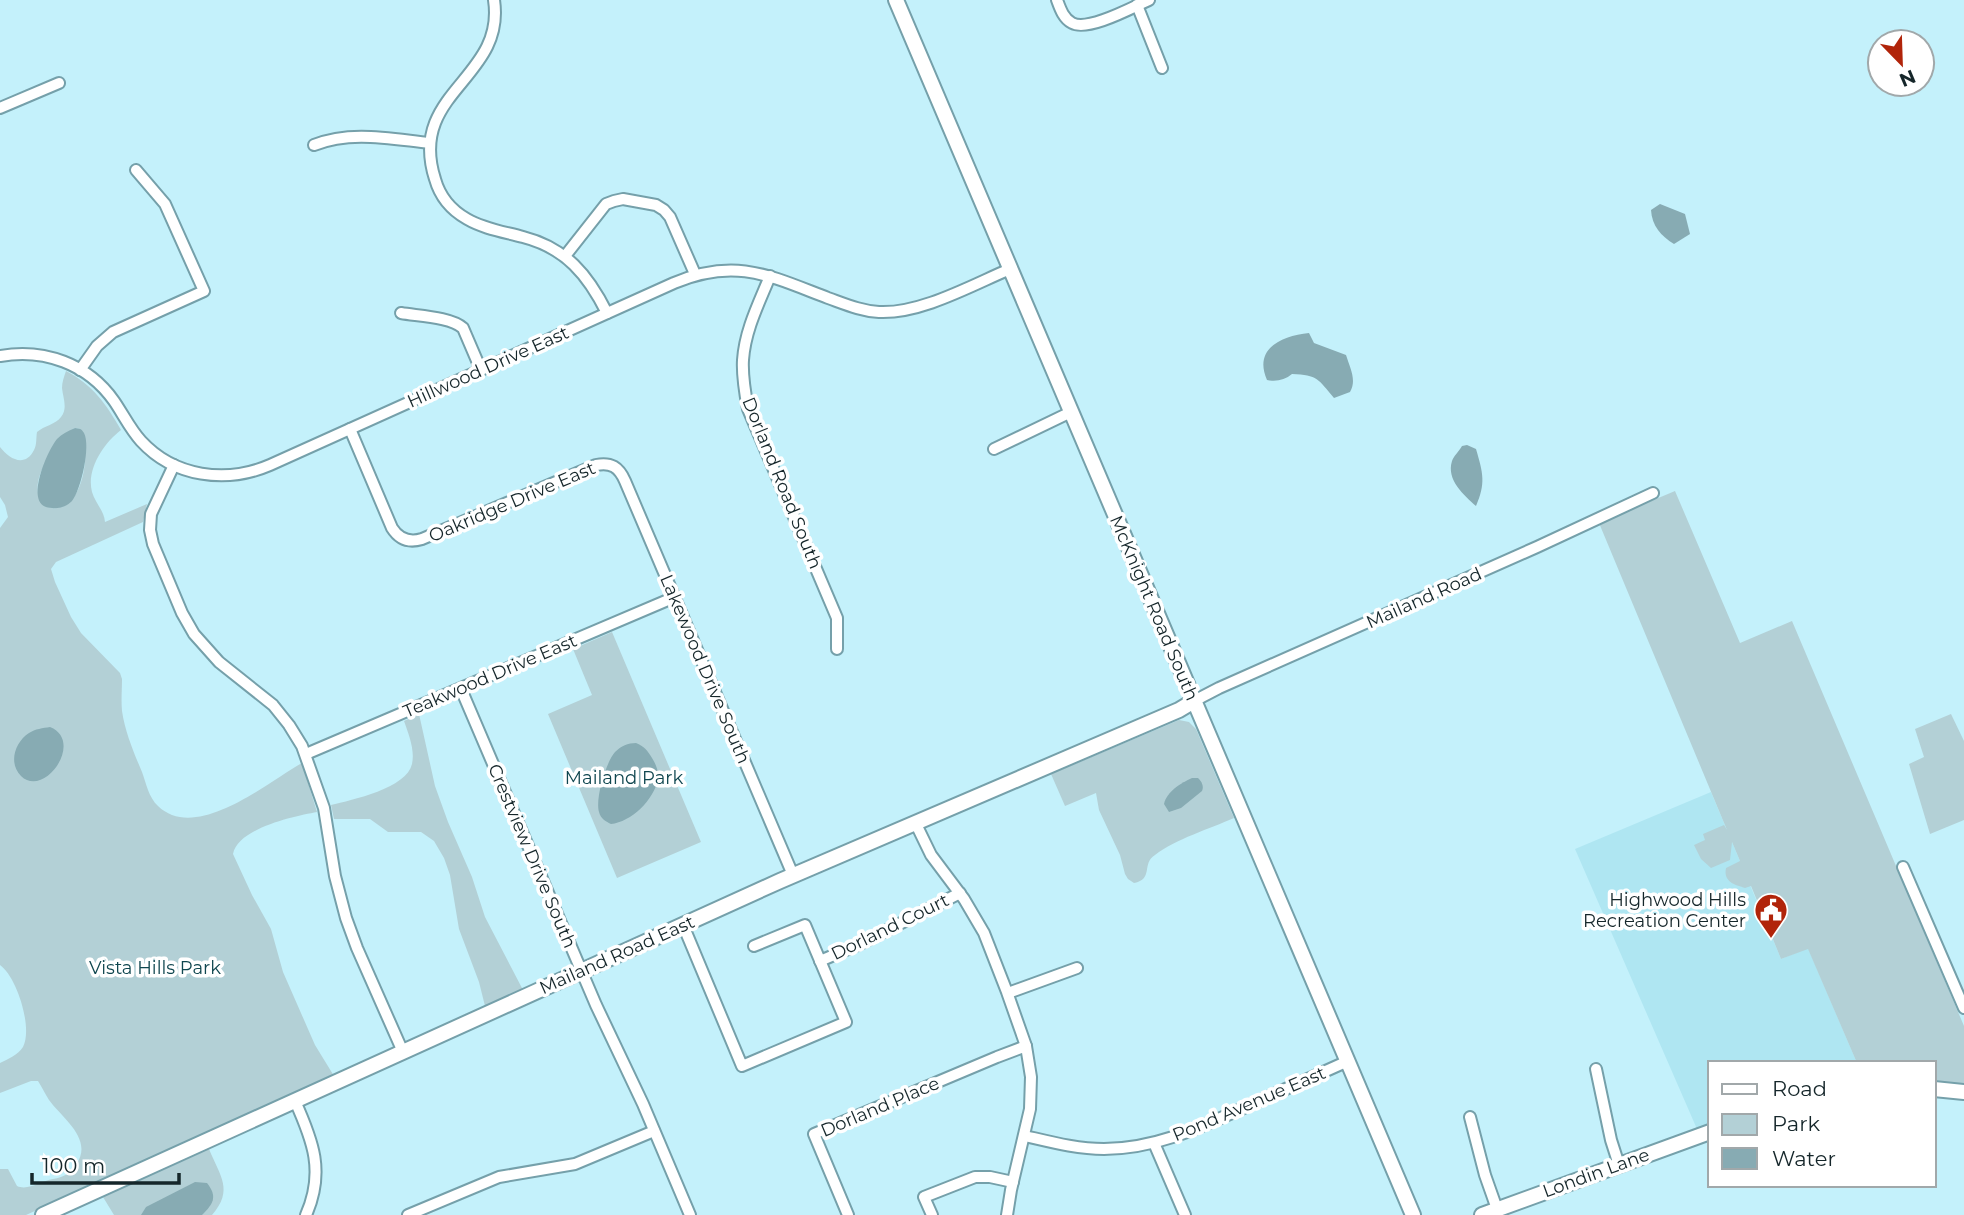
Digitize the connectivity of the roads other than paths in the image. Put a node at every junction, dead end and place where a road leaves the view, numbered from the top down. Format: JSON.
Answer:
{"nodes":[{"id":1,"x":494,"y":0,"type":"edge"},
{"id":2,"x":896,"y":0,"type":"edge"},
{"id":3,"x":1057,"y":0,"type":"edge"},
{"id":4,"x":1149,"y":0,"type":"edge"},
{"id":5,"x":1137,"y":5,"type":"junction"},
{"id":6,"x":1162,"y":68,"type":"dead end"},
{"id":7,"x":59,"y":83,"type":"dead end"},
{"id":8,"x":0,"y":108,"type":"edge"},
{"id":9,"x":430,"y":143,"type":"junction"},
{"id":10,"x":314,"y":145,"type":"dead end"},
{"id":11,"x":136,"y":170,"type":"dead end"},
{"id":12,"x":565,"y":256,"type":"junction"},
{"id":13,"x":1010,"y":268,"type":"junction"},
{"id":14,"x":695,"y":274,"type":"junction"},
{"id":15,"x":770,"y":276,"type":"junction"},
{"id":16,"x":401,"y":313,"type":"dead end"},
{"id":17,"x":607,"y":313,"type":"junction"},
{"id":18,"x":0,"y":356,"type":"edge"},
{"id":19,"x":80,"y":370,"type":"junction"},
{"id":20,"x":481,"y":370,"type":"junction"},
{"id":21,"x":1072,"y":412,"type":"junction"},
{"id":22,"x":350,"y":429,"type":"junction"},
{"id":23,"x":994,"y":449,"type":"dead end"},
{"id":24,"x":174,"y":465,"type":"junction"},
{"id":25,"x":613,"y":465,"type":"joint"},
{"id":26,"x":1653,"y":493,"type":"dead end"},
{"id":27,"x":675,"y":597,"type":"junction"},
{"id":28,"x":837,"y":649,"type":"dead end"},
{"id":29,"x":461,"y":689,"type":"junction"},
{"id":30,"x":1194,"y":701,"type":"junction"},
{"id":31,"x":306,"y":754,"type":"junction"},
{"id":32,"x":915,"y":822,"type":"junction"},
{"id":33,"x":1903,"y":867,"type":"dead end"},
{"id":34,"x":793,"y":875,"type":"junction"},
{"id":35,"x":960,"y":893,"type":"junction"},
{"id":36,"x":683,"y":925,"type":"junction"},
{"id":37,"x":754,"y":946,"type":"dead end"},
{"id":38,"x":820,"y":961,"type":"junction"},
{"id":39,"x":1077,"y":968,"type":"dead end"},
{"id":40,"x":581,"y":971,"type":"junction"},
{"id":41,"x":1008,"y":993,"type":"junction"},
{"id":42,"x":1964,"y":1008,"type":"edge"},
{"id":43,"x":1026,"y":1046,"type":"junction"},
{"id":44,"x":403,"y":1052,"type":"junction"},
{"id":45,"x":1348,"y":1061,"type":"junction"},
{"id":46,"x":1596,"y":1069,"type":"dead end"},
{"id":47,"x":1936,"y":1089,"type":"edge"},
{"id":48,"x":1964,"y":1093,"type":"edge"},
{"id":49,"x":295,"y":1101,"type":"junction"},
{"id":50,"x":1470,"y":1117,"type":"dead end"},
{"id":51,"x":654,"y":1131,"type":"junction"},
{"id":52,"x":1708,"y":1133,"type":"edge"},
{"id":53,"x":1025,"y":1136,"type":"junction"},
{"id":54,"x":1154,"y":1143,"type":"junction"},
{"id":55,"x":1619,"y":1165,"type":"junction"},
{"id":56,"x":1013,"y":1182,"type":"junction"},
{"id":57,"x":1497,"y":1209,"type":"junction"},
{"id":58,"x":43,"y":1215,"type":"edge"},
{"id":59,"x":306,"y":1215,"type":"edge"},
{"id":60,"x":408,"y":1215,"type":"edge"},
{"id":61,"x":690,"y":1215,"type":"edge"},
{"id":62,"x":848,"y":1215,"type":"edge"},
{"id":63,"x":932,"y":1215,"type":"edge"},
{"id":64,"x":1007,"y":1215,"type":"edge"},
{"id":65,"x":1185,"y":1215,"type":"edge"},
{"id":66,"x":1413,"y":1215,"type":"edge"},
{"id":67,"x":1482,"y":1215,"type":"edge"}],
"edges":[{"from":1,"to":9,"type":"street"},
{"from":2,"to":13,"type":"street","name":"McKnight Road South"},
{"from":3,"to":5,"type":"street"},
{"from":4,"to":5,"type":"street"},
{"from":5,"to":6,"type":"street"},
{"from":7,"to":8,"type":"street"},
{"from":9,"to":10,"type":"street"},
{"from":9,"to":12,"type":"street"},
{"from":11,"to":19,"type":"street"},
{"from":12,"to":14,"type":"street"},
{"from":12,"to":17,"type":"street"},
{"from":13,"to":15,"type":"street","name":"Hillwood Drive East"},
{"from":13,"to":21,"type":"street","name":"McKnight Road South"},
{"from":14,"to":15,"type":"street","name":"Hillwood Drive East"},
{"from":14,"to":17,"type":"street","name":"Hillwood Drive East"},
{"from":15,"to":28,"type":"street","name":"Dorland Road South"},
{"from":16,"to":20,"type":"street"},
{"from":17,"to":20,"type":"street","name":"Hillwood Drive East"},
{"from":18,"to":19,"type":"street","name":"Hillwood Drive East"},
{"from":19,"to":24,"type":"street","name":"Hillwood Drive East"},
{"from":20,"to":22,"type":"street","name":"Hillwood Drive East"},
{"from":21,"to":23,"type":"street"},
{"from":21,"to":30,"type":"street","name":"McKnight Road South"},
{"from":22,"to":24,"type":"street","name":"Hillwood Drive East"},
{"from":22,"to":25,"type":"street","name":"Oakridge Drive East"},
{"from":24,"to":31,"type":"street"},
{"from":25,"to":27,"type":"street","name":"Lakewood Drive South"},
{"from":26,"to":30,"type":"street","name":"Mailand Road"},
{"from":27,"to":29,"type":"street","name":"Teakwood Drive East"},
{"from":27,"to":34,"type":"street","name":"Lakewood Drive South"},
{"from":29,"to":31,"type":"street","name":"Teakwood Drive East"},
{"from":29,"to":40,"type":"street","name":"Crestview Drive South"},
{"from":30,"to":32,"type":"street","name":"Mailand Road East"},
{"from":30,"to":45,"type":"street","name":"McKnight Road South"},
{"from":31,"to":44,"type":"street"},
{"from":32,"to":34,"type":"street","name":"Mailand Road East"},
{"from":32,"to":35,"type":"street"},
{"from":33,"to":42,"type":"street"},
{"from":34,"to":36,"type":"street","name":"Mailand Road East"},
{"from":35,"to":38,"type":"street","name":"Dorland Court"},
{"from":35,"to":41,"type":"street"},
{"from":36,"to":38,"type":"street","name":"Dorland Court"},
{"from":36,"to":40,"type":"street","name":"Mailand Road East"},
{"from":37,"to":38,"type":"street","name":"Dorland Court"},
{"from":39,"to":41,"type":"street"},
{"from":40,"to":44,"type":"street","name":"Mailand Road East"},
{"from":40,"to":51,"type":"street","name":"Crestview Drive South"},
{"from":41,"to":43,"type":"street"},
{"from":43,"to":53,"type":"street"},
{"from":43,"to":62,"type":"street","name":"Dorland Place"},
{"from":44,"to":49,"type":"street","name":"Mailand Road East"},
{"from":45,"to":54,"type":"street","name":"Pond Avenue East"},
{"from":45,"to":66,"type":"street","name":"McKnight Road South"},
{"from":46,"to":55,"type":"street"},
{"from":47,"to":48,"type":"street"},
{"from":49,"to":58,"type":"street","name":"Mailand Road East"},
{"from":49,"to":59,"type":"street"},
{"from":50,"to":57,"type":"street"},
{"from":51,"to":60,"type":"street"},
{"from":51,"to":61,"type":"street","name":"Crestview Drive South"},
{"from":52,"to":55,"type":"street","name":"Londin Lane"},
{"from":53,"to":54,"type":"street","name":"Pond Avenue East"},
{"from":53,"to":56,"type":"street"},
{"from":54,"to":65,"type":"street"},
{"from":55,"to":57,"type":"street","name":"Londin Lane"},
{"from":56,"to":63,"type":"street"},
{"from":56,"to":64,"type":"street"},
{"from":57,"to":67,"type":"street","name":"Londin Lane"}]}
